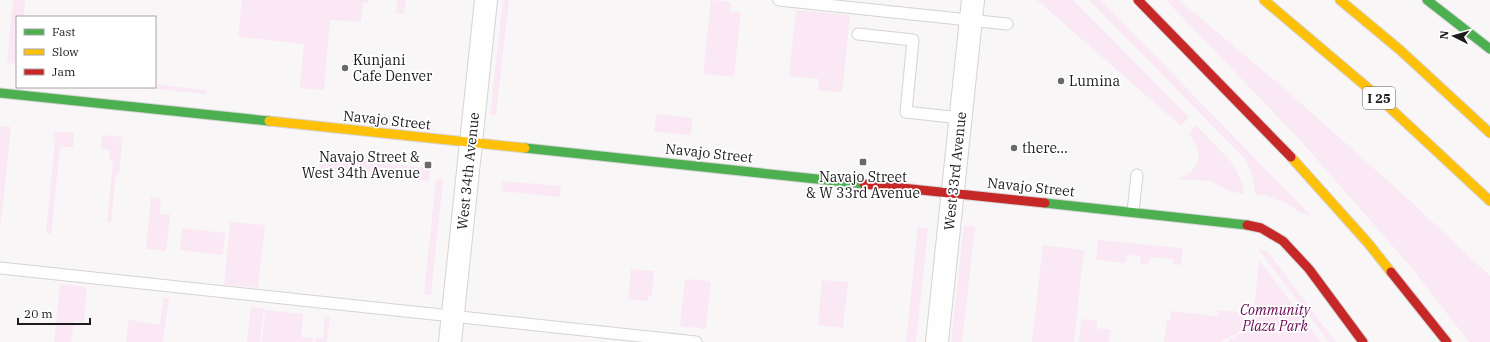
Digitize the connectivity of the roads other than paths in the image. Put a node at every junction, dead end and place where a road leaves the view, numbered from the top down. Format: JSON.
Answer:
{"nodes":[{"id":1,"x":486,"y":0,"type":"edge"},
{"id":2,"x":779,"y":0,"type":"edge"},
{"id":3,"x":1138,"y":0,"type":"edge"},
{"id":4,"x":1264,"y":0,"type":"edge"},
{"id":5,"x":1340,"y":0,"type":"edge"},
{"id":6,"x":1427,"y":0,"type":"edge"},
{"id":7,"x":972,"y":10,"type":"edge"},
{"id":8,"x":1007,"y":24,"type":"dead end"},
{"id":9,"x":858,"y":34,"type":"dead end"},
{"id":10,"x":1490,"y":49,"type":"edge"},
{"id":11,"x":0,"y":93,"type":"edge"},
{"id":12,"x":960,"y":118,"type":"junction"},
{"id":13,"x":1490,"y":133,"type":"edge"},
{"id":14,"x":471,"y":142,"type":"junction"},
{"id":15,"x":1137,"y":175,"type":"dead end"},
{"id":16,"x":952,"y":193,"type":"junction"},
{"id":17,"x":1490,"y":201,"type":"edge"},
{"id":18,"x":1133,"y":211,"type":"junction"},
{"id":19,"x":0,"y":268,"type":"edge"},
{"id":20,"x":453,"y":316,"type":"junction"},
{"id":21,"x":450,"y":342,"type":"edge"},
{"id":22,"x":696,"y":342,"type":"edge"},
{"id":23,"x":937,"y":342,"type":"edge"},
{"id":24,"x":1363,"y":342,"type":"edge"},
{"id":25,"x":1447,"y":342,"type":"edge"}],
"edges":[{"from":1,"to":14,"type":"street","name":"West 34th Avenue"},
{"from":2,"to":7,"type":"lane"},
{"from":3,"to":25,"type":"main road"},
{"from":4,"to":17,"type":"main road","number":"I 25"},
{"from":5,"to":13,"type":"main road"},
{"from":6,"to":10,"type":"main road"},
{"from":7,"to":8,"type":"lane"},
{"from":7,"to":12,"type":"street","name":"West 33rd Avenue"},
{"from":9,"to":12,"type":"lane"},
{"from":11,"to":14,"type":"main road","name":"Navajo Street"},
{"from":12,"to":16,"type":"street","name":"West 33rd Avenue"},
{"from":14,"to":16,"type":"main road","name":"Navajo Street"},
{"from":14,"to":20,"type":"street","name":"West 34th Avenue"},
{"from":15,"to":18,"type":"lane"},
{"from":16,"to":18,"type":"main road","name":"Navajo Street"},
{"from":16,"to":23,"type":"street","name":"West 33rd Avenue"},
{"from":18,"to":24,"type":"main road","name":"Navajo Street"},
{"from":19,"to":20,"type":"lane"},
{"from":20,"to":21,"type":"street","name":"West 34th Avenue"},
{"from":20,"to":22,"type":"lane"}]}
